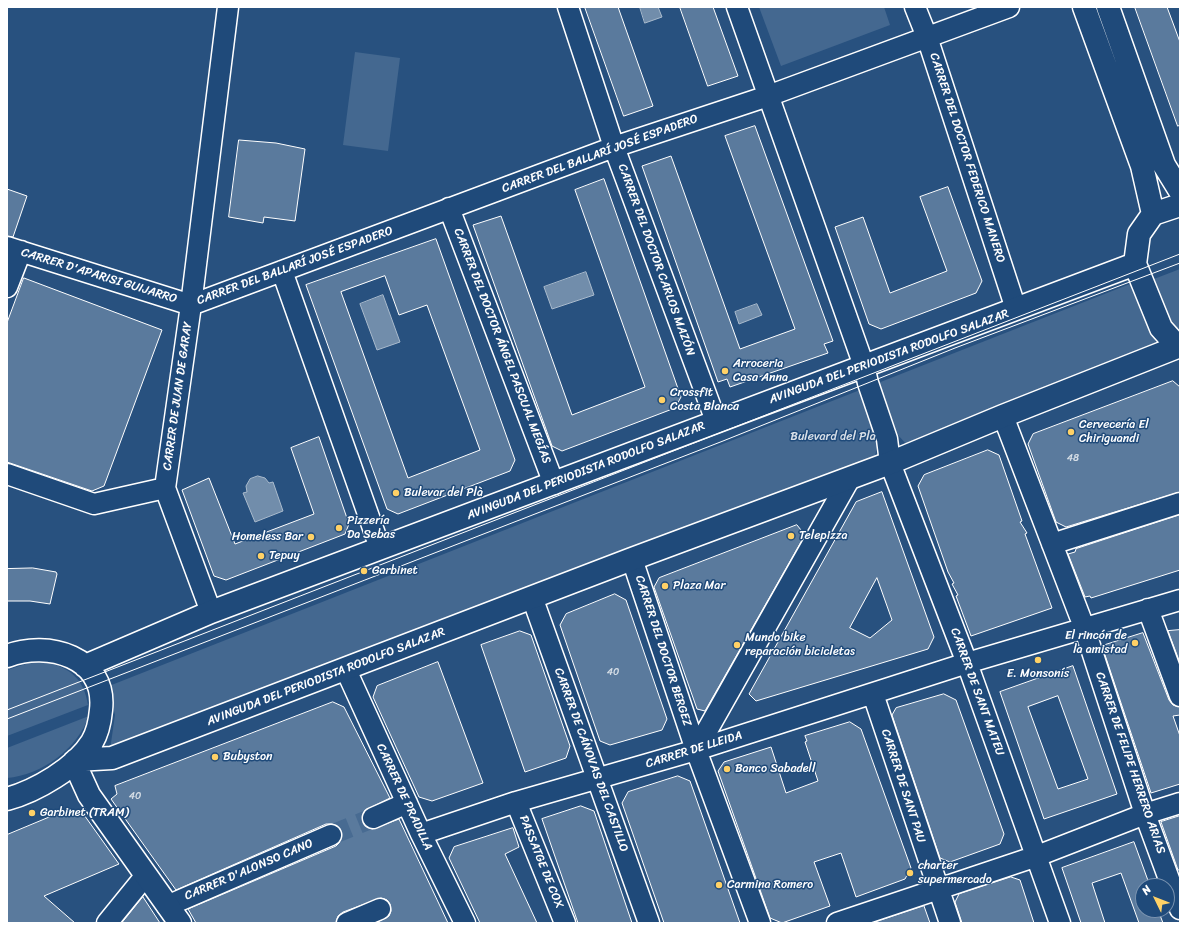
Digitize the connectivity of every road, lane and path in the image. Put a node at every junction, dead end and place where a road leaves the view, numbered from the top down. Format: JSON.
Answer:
{"nodes":[{"id":1,"x":228,"y":7,"type":"edge"},
{"id":2,"x":568,"y":7,"type":"edge"},
{"id":3,"x":737,"y":7,"type":"edge"},
{"id":4,"x":915,"y":7,"type":"edge"},
{"id":5,"x":1009,"y":7,"type":"edge"},
{"id":6,"x":1084,"y":7,"type":"edge"},
{"id":7,"x":1108,"y":7,"type":"edge"},
{"id":8,"x":927,"y":37,"type":"junction"},
{"id":9,"x":768,"y":96,"type":"junction"},
{"id":10,"x":614,"y":147,"type":"junction"},
{"id":11,"x":1180,"y":191,"type":"edge"},
{"id":12,"x":1180,"y":205,"type":"edge"},
{"id":13,"x":450,"y":208,"type":"junction"},
{"id":14,"x":1153,"y":214,"type":"junction"},
{"id":15,"x":14,"y":249,"type":"edge"},
{"id":16,"x":1135,"y":264,"type":"junction"},
{"id":17,"x":282,"y":271,"type":"junction"},
{"id":18,"x":7,"y":288,"type":"edge"},
{"id":19,"x":191,"y":305,"type":"junction"},
{"id":20,"x":1016,"y":310,"type":"junction"},
{"id":21,"x":1179,"y":347,"type":"edge"},
{"id":22,"x":864,"y":366,"type":"junction"},
{"id":23,"x":1003,"y":416,"type":"junction"},
{"id":24,"x":716,"y":421,"type":"junction"},
{"id":25,"x":890,"y":463,"type":"junction"},
{"id":26,"x":7,"y":474,"type":"edge"},
{"id":27,"x":850,"y":478,"type":"junction"},
{"id":28,"x":554,"y":484,"type":"junction"},
{"id":29,"x":165,"y":488,"type":"junction"},
{"id":30,"x":1180,"y":503,"type":"edge"},
{"id":31,"x":1052,"y":544,"type":"junction"},
{"id":32,"x":380,"y":548,"type":"junction"},
{"id":33,"x":632,"y":559,"type":"junction"},
{"id":34,"x":532,"y":597,"type":"junction"},
{"id":35,"x":1180,"y":600,"type":"edge"},
{"id":36,"x":1148,"y":609,"type":"junction"},
{"id":37,"x":211,"y":612,"type":"junction"},
{"id":38,"x":1084,"y":627,"type":"junction"},
{"id":39,"x":7,"y":656,"type":"edge"},
{"id":40,"x":967,"y":663,"type":"junction"},
{"id":41,"x":85,"y":666,"type":"junction"},
{"id":42,"x":346,"y":670,"type":"junction"},
{"id":43,"x":872,"y":694,"type":"junction"},
{"id":44,"x":1180,"y":696,"type":"edge"},
{"id":45,"x":696,"y":750,"type":"junction"},
{"id":46,"x":75,"y":761,"type":"junction"},
{"id":47,"x":597,"y":778,"type":"junction"},
{"id":48,"x":7,"y":799,"type":"edge"},
{"id":49,"x":516,"y":802,"type":"junction"},
{"id":50,"x":407,"y":803,"type":"junction"},
{"id":51,"x":1180,"y":803,"type":"edge"},
{"id":52,"x":1145,"y":814,"type":"junction"},
{"id":53,"x":373,"y":818,"type":"tunnel mouth"},
{"id":54,"x":421,"y":834,"type":"junction"},
{"id":55,"x":331,"y":835,"type":"tunnel mouth"},
{"id":56,"x":1037,"y":856,"type":"junction"},
{"id":57,"x":146,"y":875,"type":"junction"},
{"id":58,"x":938,"y":889,"type":"junction"},
{"id":59,"x":380,"y":909,"type":"dead end"},
{"id":60,"x":1180,"y":909,"type":"edge"},
{"id":61,"x":173,"y":914,"type":"edge"},
{"id":62,"x":107,"y":923,"type":"edge"},
{"id":63,"x":347,"y":923,"type":"edge"},
{"id":64,"x":465,"y":923,"type":"edge"},
{"id":65,"x":565,"y":923,"type":"edge"},
{"id":66,"x":649,"y":923,"type":"edge"},
{"id":67,"x":760,"y":923,"type":"edge"},
{"id":68,"x":837,"y":923,"type":"edge"},
{"id":69,"x":950,"y":923,"type":"edge"},
{"id":70,"x":1060,"y":923,"type":"edge"}],
"edges":[{"from":1,"to":19,"type":"street","name":"CARRER DE JUAN DE GARAY"},
{"from":2,"to":10,"type":"street","name":"CARRER DEL DOCTOR CARLOS MAZÓN"},
{"from":3,"to":9,"type":"street","name":"CARRER DE SANT MATEU"},
{"from":4,"to":8,"type":"street","name":"CARRER DEL DOCTOR FEDERICO MANERO"},
{"from":5,"to":8,"type":"street","name":"CARRER DEL BALLARÍ JOSÉ ESPADERO"},
{"from":6,"to":14,"type":"street"},
{"from":7,"to":11,"type":"street"},
{"from":8,"to":9,"type":"street","name":"CARRER DEL BALLARÍ JOSÉ ESPADERO"},
{"from":8,"to":20,"type":"street","name":"CARRER DEL DOCTOR FEDERICO MANERO"},
{"from":9,"to":10,"type":"street","name":"CARRER DEL BALLARÍ JOSÉ ESPADERO"},
{"from":9,"to":22,"type":"street","name":"CARRER DE SANT MATEU"},
{"from":10,"to":13,"type":"street","name":"CARRER DEL BALLARÍ JOSÉ ESPADERO"},
{"from":10,"to":24,"type":"street","name":"CARRER DEL DOCTOR CARLOS MAZÓN"},
{"from":12,"to":14,"type":"street"},
{"from":13,"to":17,"type":"street","name":"CARRER DEL BALLARÍ JOSÉ ESPADERO"},
{"from":13,"to":28,"type":"street","name":"CARRER DEL DOCTOR ÁNGEL PASCUAL MEGÍAS"},
{"from":14,"to":16,"type":"street"},
{"from":15,"to":18,"type":"street"},
{"from":15,"to":19,"type":"street","name":"CARRER D'APARISI GUIJARRO"},
{"from":16,"to":20,"type":"street","name":"AVINGUDA DEL PERIODISTA RODOLFO SALAZAR"},
{"from":16,"to":21,"type":"street","name":"AVINGUDA DEL PERIODISTA RODOLFO SALAZAR"},
{"from":17,"to":19,"type":"street","name":"CARRER DEL BALLARÍ JOSÉ ESPADERO"},
{"from":17,"to":32,"type":"street"},
{"from":19,"to":29,"type":"street","name":"CARRER DE JUAN DE GARAY"},
{"from":20,"to":22,"type":"street","name":"AVINGUDA DEL PERIODISTA RODOLFO SALAZAR"},
{"from":21,"to":23,"type":"street","name":"AVINGUDA DEL PERIODISTA RODOLFO SALAZAR"},
{"from":22,"to":24,"type":"street","name":"AVINGUDA DEL PERIODISTA RODOLFO SALAZAR"},
{"from":22,"to":25,"type":"street","name":"CARRER DE SANT MATEU"},
{"from":23,"to":25,"type":"street","name":"AVINGUDA DEL PERIODISTA RODOLFO SALAZAR"},
{"from":23,"to":31,"type":"street","name":"CARRER DE FELIPE HERRERO ARIAS"},
{"from":24,"to":28,"type":"street","name":"AVINGUDA DEL PERIODISTA RODOLFO SALAZAR"},
{"from":25,"to":27,"type":"street","name":"AVINGUDA DEL PERIODISTA RODOLFO SALAZAR"},
{"from":25,"to":40,"type":"street","name":"CARRER DE SANT MATEU"},
{"from":26,"to":29,"type":"street"},
{"from":27,"to":33,"type":"street","name":"AVINGUDA DEL PERIODISTA RODOLFO SALAZAR"},
{"from":27,"to":45,"type":"street"},
{"from":28,"to":32,"type":"street","name":"AVINGUDA DEL PERIODISTA RODOLFO SALAZAR"},
{"from":29,"to":37,"type":"street","name":"CARRER DE JUAN DE GARAY"},
{"from":30,"to":31,"type":"street"},
{"from":31,"to":38,"type":"street","name":"CARRER DE FELIPE HERRERO ARIAS"},
{"from":32,"to":37,"type":"street","name":"AVINGUDA DEL PERIODISTA RODOLFO SALAZAR"},
{"from":33,"to":34,"type":"street","name":"AVINGUDA DEL PERIODISTA RODOLFO SALAZAR"},
{"from":33,"to":45,"type":"street","name":"CARRER DEL DOCTOR BERGEZ"},
{"from":34,"to":42,"type":"street","name":"AVINGUDA DEL PERIODISTA RODOLFO SALAZAR"},
{"from":34,"to":47,"type":"street","name":"CARRER DE CÁNOVAS DEL CASTILLO"},
{"from":35,"to":36,"type":"street","name":"CARRER DE LLEIDA"},
{"from":36,"to":38,"type":"street","name":"CARRER DE LLEIDA"},
{"from":36,"to":44,"type":"street"},
{"from":37,"to":41,"type":"street","name":"AVINGUDA DEL PERIODISTA RODOLFO SALAZAR"},
{"from":38,"to":40,"type":"street","name":"CARRER DE LLEIDA"},
{"from":38,"to":52,"type":"street","name":"CARRER DE FELIPE HERRERO ARIAS"},
{"from":39,"to":41,"type":"street"},
{"from":40,"to":43,"type":"street","name":"CARRER DE LLEIDA"},
{"from":40,"to":56,"type":"street","name":"CARRER DE SANT MATEU"},
{"from":41,"to":46,"type":"street"},
{"from":42,"to":46,"type":"street","name":"AVINGUDA DEL PERIODISTA RODOLFO SALAZAR"},
{"from":42,"to":50,"type":"street","name":"CARRER DE PRADILLA"},
{"from":43,"to":45,"type":"street","name":"CARRER DE LLEIDA"},
{"from":43,"to":58,"type":"street","name":"CARRER DE SANT PAU"},
{"from":45,"to":47,"type":"street","name":"CARRER DE LLEIDA"},
{"from":45,"to":67,"type":"street","name":"CARRER DEL DOCTOR BERGEZ"},
{"from":46,"to":48,"type":"street"},
{"from":46,"to":57,"type":"street","name":"CARRER D'ALONSO CANO"},
{"from":47,"to":49,"type":"street","name":"CARRER DE LLEIDA"},
{"from":47,"to":66,"type":"street","name":"CARRER DE CÁNOVAS DEL CASTILLO"},
{"from":49,"to":54,"type":"street","name":"CARRER DE LLEIDA"},
{"from":49,"to":65,"type":"street","name":"PASSATGE DE COX"},
{"from":50,"to":53,"type":"street"},
{"from":50,"to":54,"type":"street","name":"CARRER DE PRADILLA"},
{"from":51,"to":52,"type":"street"},
{"from":52,"to":56,"type":"street"},
{"from":52,"to":60,"type":"street","name":"CARRER DE FELIPE HERRERO ARIAS"},
{"from":54,"to":64,"type":"street","name":"CARRER DE PRADILLA"},
{"from":55,"to":61,"type":"street","name":"CARRER D'ALONSO CANO"},
{"from":56,"to":58,"type":"street"},
{"from":56,"to":70,"type":"street","name":"CARRER DE SANT MATEU"},
{"from":57,"to":61,"type":"street","name":"CARRER D'ALONSO CANO"},
{"from":57,"to":62,"type":"street"},
{"from":58,"to":68,"type":"street"},
{"from":58,"to":69,"type":"street","name":"CARRER DE SANT PAU"},
{"from":59,"to":63,"type":"street"}]}
